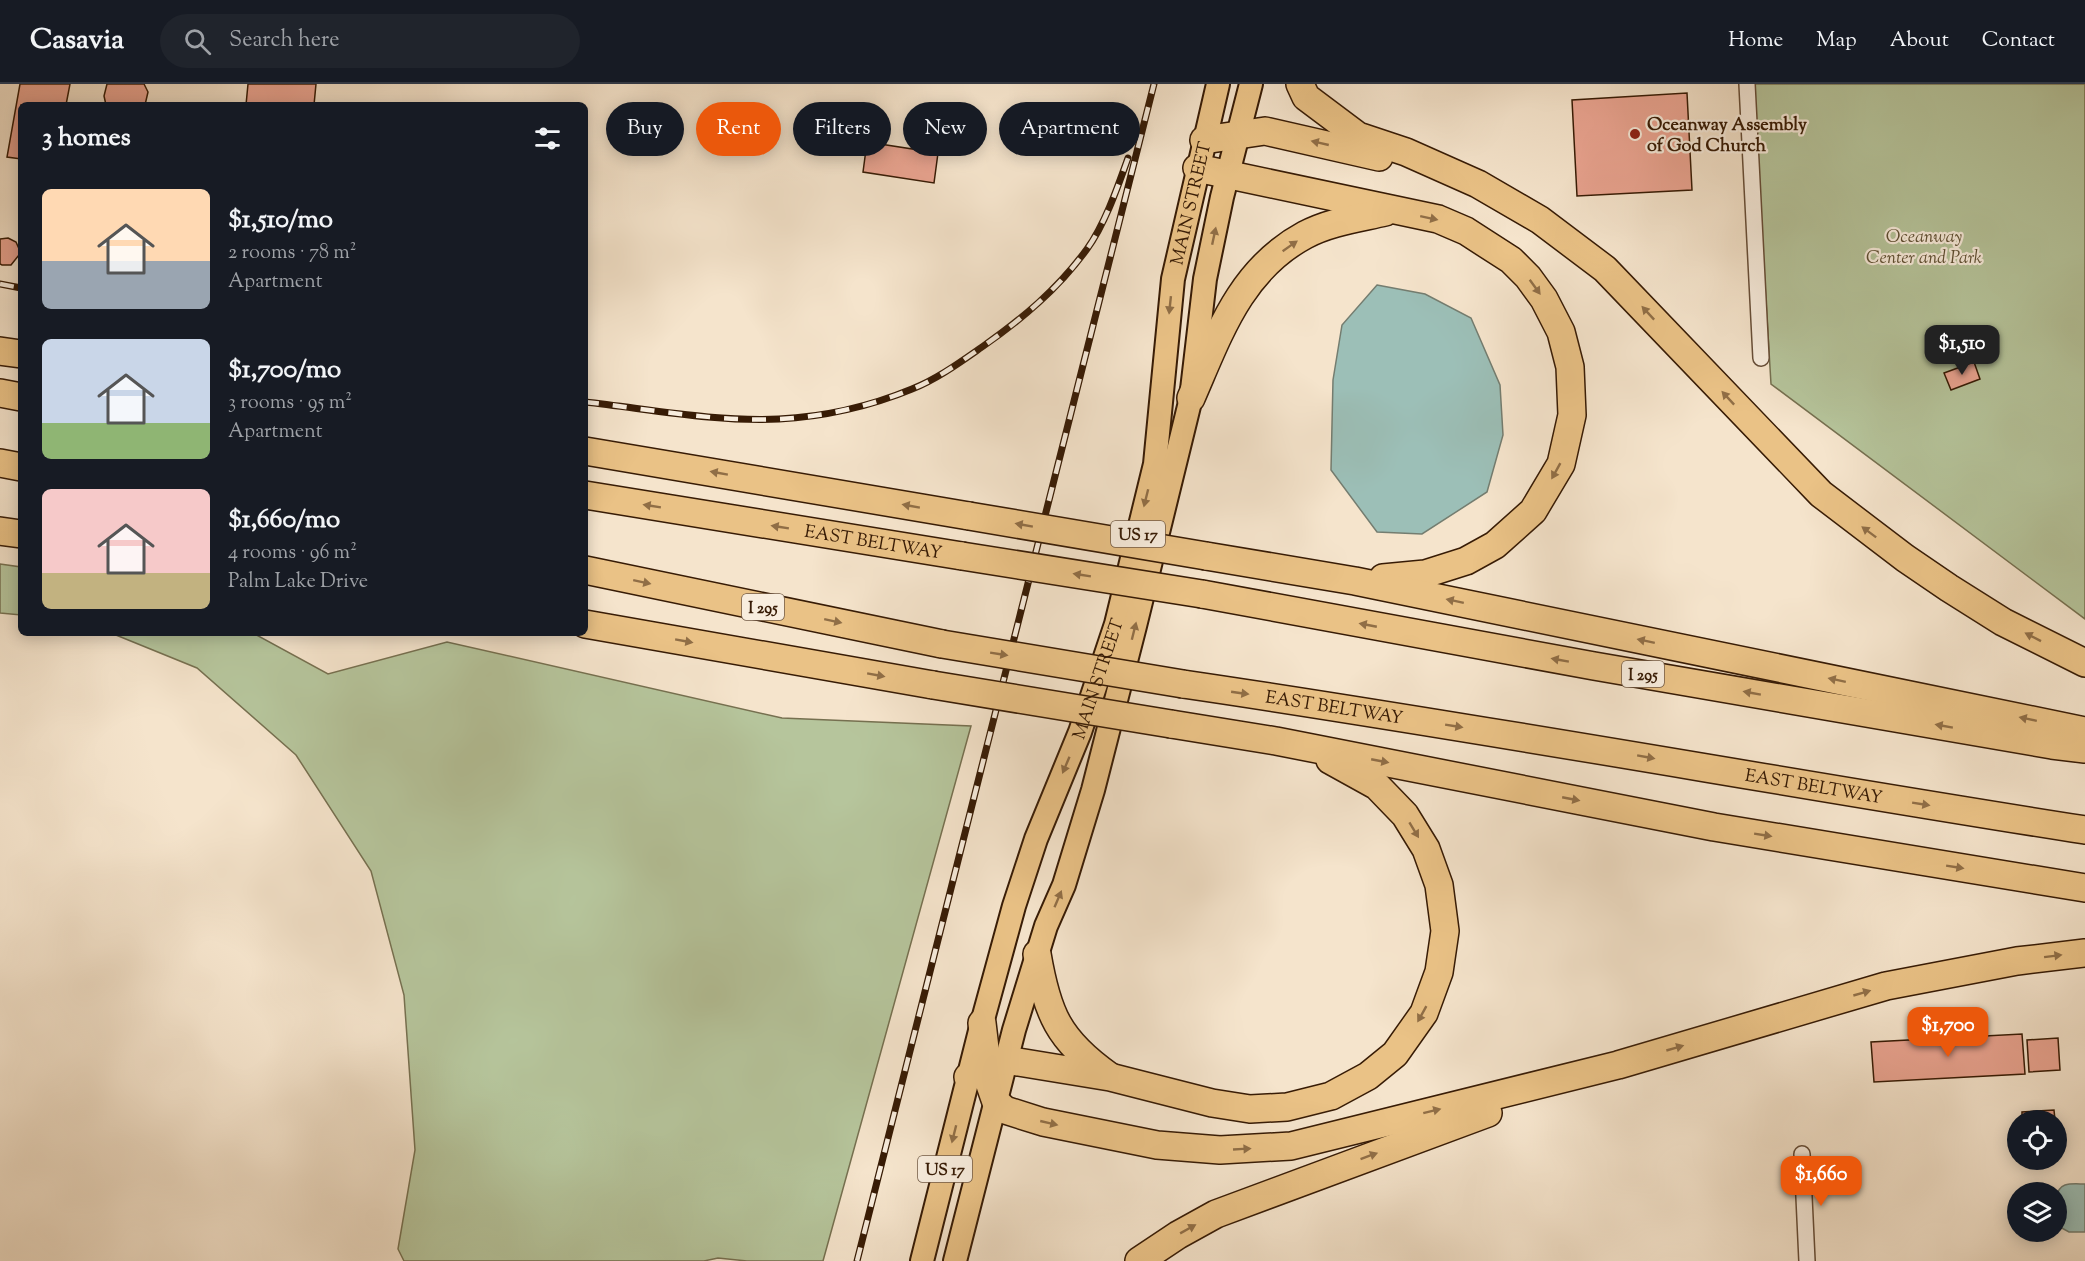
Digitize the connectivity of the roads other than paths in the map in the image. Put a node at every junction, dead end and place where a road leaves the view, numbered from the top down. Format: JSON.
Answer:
{"nodes":[{"id":1,"x":1218,"y":84,"type":"edge"},
{"id":2,"x":1251,"y":84,"type":"edge"},
{"id":3,"x":1300,"y":84,"type":"edge"},
{"id":4,"x":1747,"y":84,"type":"edge"},
{"id":5,"x":1237,"y":135,"type":"junction"},
{"id":6,"x":1204,"y":140,"type":"junction"},
{"id":7,"x":1197,"y":168,"type":"junction"},
{"id":8,"x":1228,"y":174,"type":"junction"},
{"id":9,"x":1478,"y":184,"type":"junction"},
{"id":10,"x":1394,"y":210,"type":"junction"},
{"id":11,"x":0,"y":351,"type":"edge"},
{"id":12,"x":18,"y":354,"type":"edge"},
{"id":13,"x":1761,"y":358,"type":"dead end"},
{"id":14,"x":0,"y":393,"type":"edge"},
{"id":15,"x":18,"y":396,"type":"edge"},
{"id":16,"x":1191,"y":398,"type":"junction"},
{"id":17,"x":588,"y":452,"type":"edge"},
{"id":18,"x":0,"y":463,"type":"edge"},
{"id":19,"x":18,"y":466,"type":"edge"},
{"id":20,"x":0,"y":482,"type":"edge"},
{"id":21,"x":18,"y":484,"type":"edge"},
{"id":22,"x":588,"y":495,"type":"edge"},
{"id":23,"x":0,"y":531,"type":"edge"},
{"id":24,"x":18,"y":534,"type":"edge"},
{"id":25,"x":588,"y":571,"type":"edge"},
{"id":26,"x":1355,"y":581,"type":"junction"},
{"id":27,"x":588,"y":625,"type":"edge"},
{"id":28,"x":2085,"y":663,"type":"edge"},
{"id":29,"x":2085,"y":731,"type":"edge"},
{"id":30,"x":1302,"y":746,"type":"junction"},
{"id":31,"x":2085,"y":749,"type":"edge"},
{"id":32,"x":2085,"y":830,"type":"edge"},
{"id":33,"x":2085,"y":888,"type":"edge"},
{"id":34,"x":2085,"y":953,"type":"edge"},
{"id":35,"x":1037,"y":954,"type":"junction"},
{"id":36,"x":982,"y":1023,"type":"joint"},
{"id":37,"x":1618,"y":1065,"type":"junction"},
{"id":38,"x":986,"y":1068,"type":"junction"},
{"id":39,"x":1110,"y":1077,"type":"junction"},
{"id":40,"x":996,"y":1102,"type":"junction"},
{"id":41,"x":1802,"y":1154,"type":"dead end"},
{"id":42,"x":922,"y":1261,"type":"edge"},
{"id":43,"x":955,"y":1261,"type":"edge"},
{"id":44,"x":1139,"y":1261,"type":"edge"},
{"id":45,"x":1807,"y":1261,"type":"edge"}],
"edges":[{"from":1,"to":6,"type":"main road","name":"MAIN STREET","number":"US 17"},
{"from":2,"to":5,"type":"main road","name":"MAIN STREET","number":"US 17"},
{"from":3,"to":9,"type":"highway"},
{"from":4,"to":13,"type":"street"},
{"from":5,"to":6,"type":"highway"},
{"from":5,"to":8,"type":"main road","name":"MAIN STREET","number":"US 17"},
{"from":9,"to":5,"type":"highway","one_way":true},
{"from":6,"to":7,"type":"main road","name":"MAIN STREET","number":"US 17"},
{"from":7,"to":8,"type":"highway"},
{"from":7,"to":36,"type":"main road","name":"MAIN STREET","number":"US 17","one_way":true},
{"from":8,"to":10,"type":"highway"},
{"from":16,"to":8,"type":"main road","name":"MAIN STREET","number":"US 17","one_way":true},
{"from":28,"to":9,"type":"highway","one_way":true},
{"from":16,"to":10,"type":"highway","one_way":true},
{"from":10,"to":26,"type":"highway","one_way":true},
{"from":11,"to":12,"type":"highway"},
{"from":14,"to":15,"type":"highway"},
{"from":35,"to":16,"type":"main road","name":"MAIN STREET","number":"US 17","one_way":true},
{"from":26,"to":17,"type":"highway","one_way":true,"bridge":true},
{"from":18,"to":19,"type":"highway"},
{"from":20,"to":21,"type":"highway"},
{"from":31,"to":22,"type":"highway","name":"EAST BELTWAY","number":"I 295","one_way":true,"bridge":true},
{"from":23,"to":24,"type":"highway"},
{"from":25,"to":32,"type":"highway","name":"EAST BELTWAY","number":"I 295","one_way":true,"bridge":true},
{"from":29,"to":26,"type":"highway","one_way":true},
{"from":27,"to":30,"type":"highway","one_way":true,"bridge":true},
{"from":30,"to":33,"type":"highway","one_way":true},
{"from":30,"to":39,"type":"highway","one_way":true},
{"from":37,"to":34,"type":"highway","one_way":true},
{"from":35,"to":38,"type":"main road","name":"MAIN STREET","number":"US 17"},
{"from":35,"to":39,"type":"highway"},
{"from":36,"to":38,"type":"highway"},
{"from":40,"to":37,"type":"highway","one_way":true},
{"from":44,"to":37,"type":"highway","one_way":true},
{"from":38,"to":39,"type":"highway"},
{"from":38,"to":40,"type":"highway"},
{"from":38,"to":42,"type":"main road","name":"MAIN STREET","number":"US 17","one_way":true},
{"from":40,"to":43,"type":"main road","number":"US 17"},
{"from":41,"to":45,"type":"street"}]}
